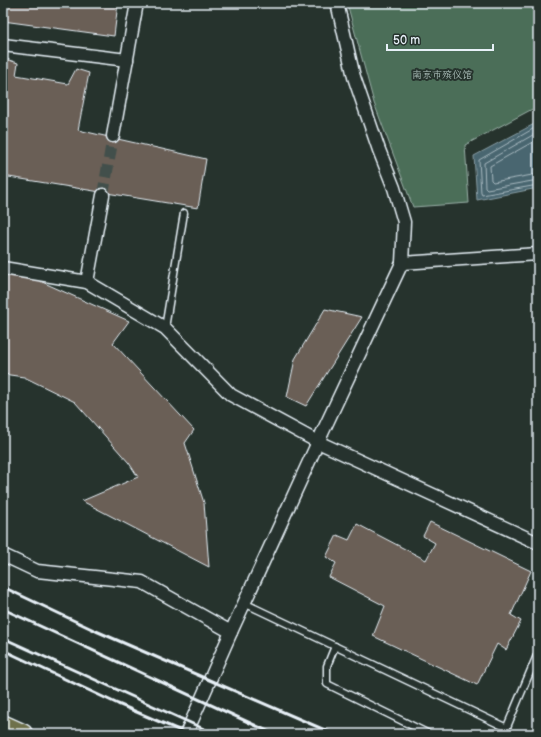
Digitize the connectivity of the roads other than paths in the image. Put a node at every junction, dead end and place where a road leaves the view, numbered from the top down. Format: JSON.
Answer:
{"nodes":[{"id":1,"x":137,"y":3,"type":"edge"},
{"id":2,"x":337,"y":3,"type":"edge"},
{"id":3,"x":3,"y":45,"type":"edge"},
{"id":4,"x":127,"y":60,"type":"junction"},
{"id":5,"x":113,"y":136,"type":"tunnel mouth"},
{"id":6,"x":103,"y":195,"type":"tunnel mouth"},
{"id":7,"x":184,"y":213,"type":"dead end"},
{"id":8,"x":538,"y":254,"type":"edge"},
{"id":9,"x":402,"y":263,"type":"junction"},
{"id":10,"x":3,"y":268,"type":"edge"},
{"id":11,"x":87,"y":282,"type":"junction"},
{"id":12,"x":165,"y":328,"type":"junction"},
{"id":13,"x":318,"y":442,"type":"junction"},
{"id":14,"x":538,"y":543,"type":"edge"},
{"id":15,"x":3,"y":555,"type":"edge"},
{"id":16,"x":244,"y":603,"type":"junction"},
{"id":17,"x":231,"y":632,"type":"junction"},
{"id":18,"x":334,"y":646,"type":"junction"},
{"id":19,"x":538,"y":653,"type":"edge"},
{"id":20,"x":3,"y":725,"type":"edge"},
{"id":21,"x":505,"y":731,"type":"edge"},
{"id":22,"x":23,"y":734,"type":"edge"},
{"id":23,"x":186,"y":734,"type":"edge"},
{"id":24,"x":429,"y":734,"type":"edge"}],
"edges":[{"from":1,"to":4,"type":"street"},
{"from":2,"to":9,"type":"street"},
{"from":3,"to":4,"type":"street"},
{"from":4,"to":5,"type":"street"},
{"from":6,"to":11,"type":"street"},
{"from":7,"to":12,"type":"lane"},
{"from":8,"to":9,"type":"street"},
{"from":9,"to":13,"type":"street"},
{"from":10,"to":11,"type":"street"},
{"from":11,"to":12,"type":"street"},
{"from":12,"to":13,"type":"street"},
{"from":13,"to":14,"type":"street"},
{"from":13,"to":16,"type":"street"},
{"from":15,"to":17,"type":"street"},
{"from":16,"to":17,"type":"street"},
{"from":16,"to":18,"type":"lane"},
{"from":17,"to":23,"type":"street"},
{"from":18,"to":21,"type":"lane"},
{"from":18,"to":24,"type":"lane"},
{"from":19,"to":21,"type":"lane"},
{"from":20,"to":22,"type":"main road"}]}
